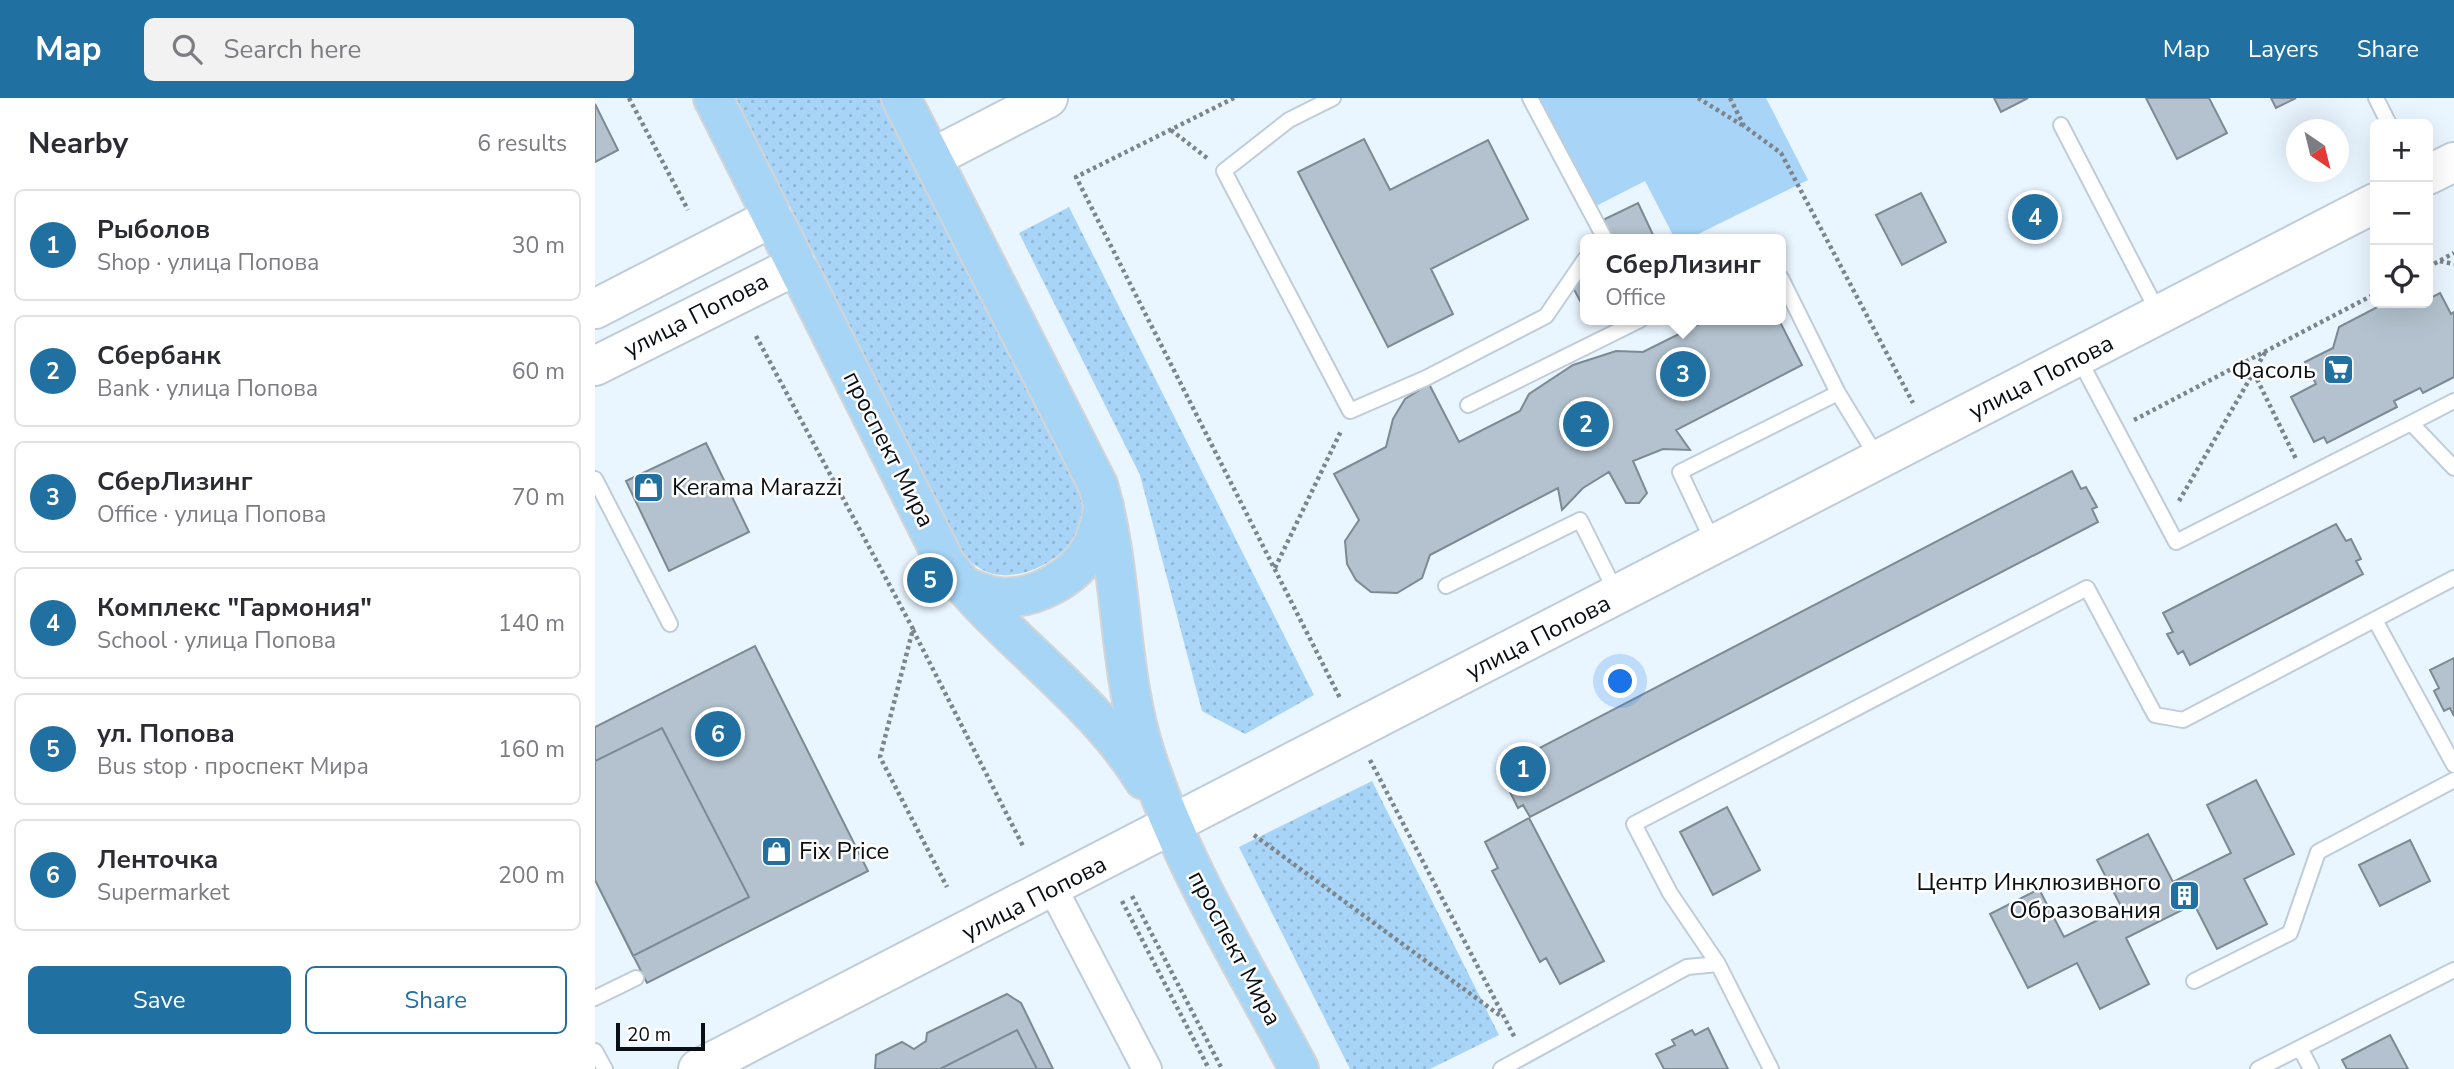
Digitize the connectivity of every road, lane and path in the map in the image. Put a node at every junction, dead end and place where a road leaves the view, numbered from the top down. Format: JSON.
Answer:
{"nodes":[{"id":1,"x":629,"y":98,"type":"edge"},
{"id":2,"x":713,"y":98,"type":"edge"},
{"id":3,"x":901,"y":98,"type":"edge"},
{"id":4,"x":1048,"y":98,"type":"edge"},
{"id":5,"x":1234,"y":98,"type":"edge"},
{"id":6,"x":1333,"y":98,"type":"edge"},
{"id":7,"x":1529,"y":98,"type":"edge"},
{"id":8,"x":1698,"y":98,"type":"edge"},
{"id":9,"x":1730,"y":98,"type":"edge"},
{"id":10,"x":2376,"y":98,"type":"edge"},
{"id":11,"x":2386,"y":119,"type":"edge"},
{"id":12,"x":2061,"y":125,"type":"dead end"},
{"id":13,"x":1744,"y":126,"type":"junction"},
{"id":14,"x":1171,"y":130,"type":"junction"},
{"id":15,"x":932,"y":158,"type":"junction"},
{"id":16,"x":2454,"y":162,"type":"edge"},
{"id":17,"x":1224,"y":171,"type":"junction"},
{"id":18,"x":2433,"y":173,"type":"edge"},
{"id":19,"x":2370,"y":206,"type":"edge"},
{"id":20,"x":688,"y":210,"type":"dead end"},
{"id":21,"x":773,"y":218,"type":"junction"},
{"id":22,"x":1600,"y":234,"type":"edge"},
{"id":23,"x":2454,"y":253,"type":"edge"},
{"id":24,"x":2439,"y":261,"type":"junction"},
{"id":25,"x":2433,"y":264,"type":"edge"},
{"id":26,"x":2454,"y":264,"type":"edge"},
{"id":27,"x":797,"y":265,"type":"junction"},
{"id":28,"x":1580,"y":265,"type":"edge"},
{"id":29,"x":1786,"y":288,"type":"edge"},
{"id":30,"x":2370,"y":297,"type":"edge"},
{"id":31,"x":595,"y":309,"type":"edge"},
{"id":32,"x":2160,"y":315,"type":"junction"},
{"id":33,"x":1630,"y":325,"type":"edge"},
{"id":34,"x":756,"y":336,"type":"dead end"},
{"id":35,"x":2266,"y":350,"type":"junction"},
{"id":36,"x":2078,"y":359,"type":"junction"},
{"id":37,"x":595,"y":366,"type":"edge"},
{"id":38,"x":2254,"y":372,"type":"junction"},
{"id":39,"x":1838,"y":393,"type":"junction"},
{"id":40,"x":2454,"y":401,"type":"edge"},
{"id":41,"x":1468,"y":405,"type":"dead end"},
{"id":42,"x":1915,"y":406,"type":"dead end"},
{"id":43,"x":1350,"y":411,"type":"junction"},
{"id":44,"x":2411,"y":423,"type":"junction"},
{"id":45,"x":2116,"y":429,"type":"junction"},
{"id":46,"x":1880,"y":461,"type":"junction"},
{"id":47,"x":2454,"y":468,"type":"edge"},
{"id":48,"x":2306,"y":478,"type":"junction"},
{"id":49,"x":595,"y":479,"type":"edge"},
{"id":50,"x":1104,"y":506,"type":"junction"},
{"id":51,"x":2167,"y":524,"type":"junction"},
{"id":52,"x":1715,"y":545,"type":"junction"},
{"id":53,"x":1275,"y":568,"type":"junction"},
{"id":54,"x":2454,"y":578,"type":"edge"},
{"id":55,"x":962,"y":584,"type":"junction"},
{"id":56,"x":1446,"y":586,"type":"dead end"},
{"id":57,"x":1618,"y":596,"type":"junction"},
{"id":58,"x":2375,"y":620,"type":"junction"},
{"id":59,"x":670,"y":624,"type":"dead end"},
{"id":60,"x":913,"y":629,"type":"junction"},
{"id":61,"x":1356,"y":731,"type":"junction"},
{"id":62,"x":2454,"y":765,"type":"edge"},
{"id":63,"x":2454,"y":780,"type":"edge"},
{"id":64,"x":1173,"y":826,"type":"junction"},
{"id":65,"x":1254,"y":835,"type":"dead end"},
{"id":66,"x":1024,"y":848,"type":"dead end"},
{"id":67,"x":947,"y":887,"type":"dead end"},
{"id":68,"x":1053,"y":889,"type":"junction"},
{"id":69,"x":1132,"y":896,"type":"dead end"},
{"id":70,"x":1122,"y":901,"type":"dead end"},
{"id":71,"x":1718,"y":964,"type":"junction"},
{"id":72,"x":2454,"y":970,"type":"edge"},
{"id":73,"x":636,"y":978,"type":"dead end"},
{"id":74,"x":2194,"y":981,"type":"dead end"},
{"id":75,"x":595,"y":998,"type":"edge"},
{"id":76,"x":2300,"y":1048,"type":"junction"},
{"id":77,"x":595,"y":1051,"type":"edge"},
{"id":78,"x":604,"y":1069,"type":"edge"},
{"id":79,"x":698,"y":1069,"type":"edge"},
{"id":80,"x":1147,"y":1069,"type":"edge"},
{"id":81,"x":1209,"y":1069,"type":"edge"},
{"id":82,"x":1221,"y":1069,"type":"edge"},
{"id":83,"x":1299,"y":1069,"type":"edge"},
{"id":84,"x":1501,"y":1069,"type":"edge"},
{"id":85,"x":1772,"y":1069,"type":"edge"},
{"id":86,"x":2258,"y":1069,"type":"edge"},
{"id":87,"x":2311,"y":1069,"type":"edge"}],
"edges":[{"from":1,"to":20,"type":"path"},
{"from":2,"to":21,"type":"main road","name":"проспект Мира"},
{"from":3,"to":15,"type":"main road","name":"проспект Мира"},
{"from":4,"to":15,"type":"street"},
{"from":5,"to":14,"type":"path"},
{"from":6,"to":17,"type":"lane"},
{"from":7,"to":22,"type":"lane"},
{"from":8,"to":13,"type":"path"},
{"from":9,"to":13,"type":"path"},
{"from":10,"to":11,"type":"lane"},
{"from":12,"to":32,"type":"lane"},
{"from":13,"to":42,"type":"path"},
{"from":14,"to":17,"type":"path"},
{"from":14,"to":53,"type":"path"},
{"from":15,"to":50,"type":"main road","name":"проспект Мира"},
{"from":16,"to":18,"type":"street"},
{"from":17,"to":43,"type":"lane"},
{"from":19,"to":32,"type":"street","name":"улица Попова"},
{"from":21,"to":27,"type":"main road","name":"проспект Мира"},
{"from":21,"to":31,"type":"street"},
{"from":23,"to":24,"type":"path"},
{"from":24,"to":25,"type":"path"},
{"from":24,"to":26,"type":"path"},
{"from":27,"to":37,"type":"street","name":"улица Попова"},
{"from":27,"to":55,"type":"main road","name":"проспект Мира"},
{"from":28,"to":43,"type":"lane"},
{"from":29,"to":39,"type":"lane"},
{"from":30,"to":35,"type":"path"},
{"from":32,"to":36,"type":"street","name":"улица Попова"},
{"from":33,"to":41,"type":"lane"},
{"from":34,"to":60,"type":"path"},
{"from":35,"to":38,"type":"path"},
{"from":35,"to":45,"type":"path"},
{"from":36,"to":45,"type":"lane"},
{"from":36,"to":46,"type":"street","name":"улица Попова"},
{"from":38,"to":48,"type":"path"},
{"from":38,"to":51,"type":"path"},
{"from":39,"to":46,"type":"lane"},
{"from":39,"to":52,"type":"lane"},
{"from":40,"to":44,"type":"lane"},
{"from":43,"to":53,"type":"path"},
{"from":44,"to":47,"type":"lane"},
{"from":44,"to":48,"type":"lane"},
{"from":45,"to":51,"type":"lane"},
{"from":46,"to":52,"type":"street","name":"улица Попова"},
{"from":48,"to":51,"type":"lane"},
{"from":49,"to":59,"type":"lane"},
{"from":50,"to":55,"type":"main road"},
{"from":50,"to":64,"type":"main road","name":"проспект Мира"},
{"from":52,"to":57,"type":"street","name":"улица Попова"},
{"from":53,"to":61,"type":"path"},
{"from":54,"to":58,"type":"lane"},
{"from":55,"to":64,"type":"main road","name":"проспект Мира"},
{"from":56,"to":57,"type":"lane"},
{"from":57,"to":61,"type":"street","name":"улица Попова"},
{"from":58,"to":62,"type":"lane"},
{"from":58,"to":71,"type":"lane"},
{"from":60,"to":66,"type":"path"},
{"from":60,"to":67,"type":"path"},
{"from":61,"to":64,"type":"street","name":"улица Попова"},
{"from":61,"to":65,"type":"path"},
{"from":63,"to":74,"type":"lane"},
{"from":64,"to":68,"type":"street","name":"улица Попова"},
{"from":64,"to":83,"type":"main road","name":"проспект Мира"},
{"from":68,"to":79,"type":"street","name":"улица Попова"},
{"from":68,"to":80,"type":"street"},
{"from":69,"to":82,"type":"path"},
{"from":70,"to":81,"type":"path"},
{"from":71,"to":84,"type":"lane"},
{"from":71,"to":85,"type":"lane"},
{"from":72,"to":76,"type":"lane"},
{"from":73,"to":75,"type":"lane"},
{"from":76,"to":86,"type":"lane"},
{"from":76,"to":87,"type":"lane"},
{"from":77,"to":78,"type":"lane"}]}
